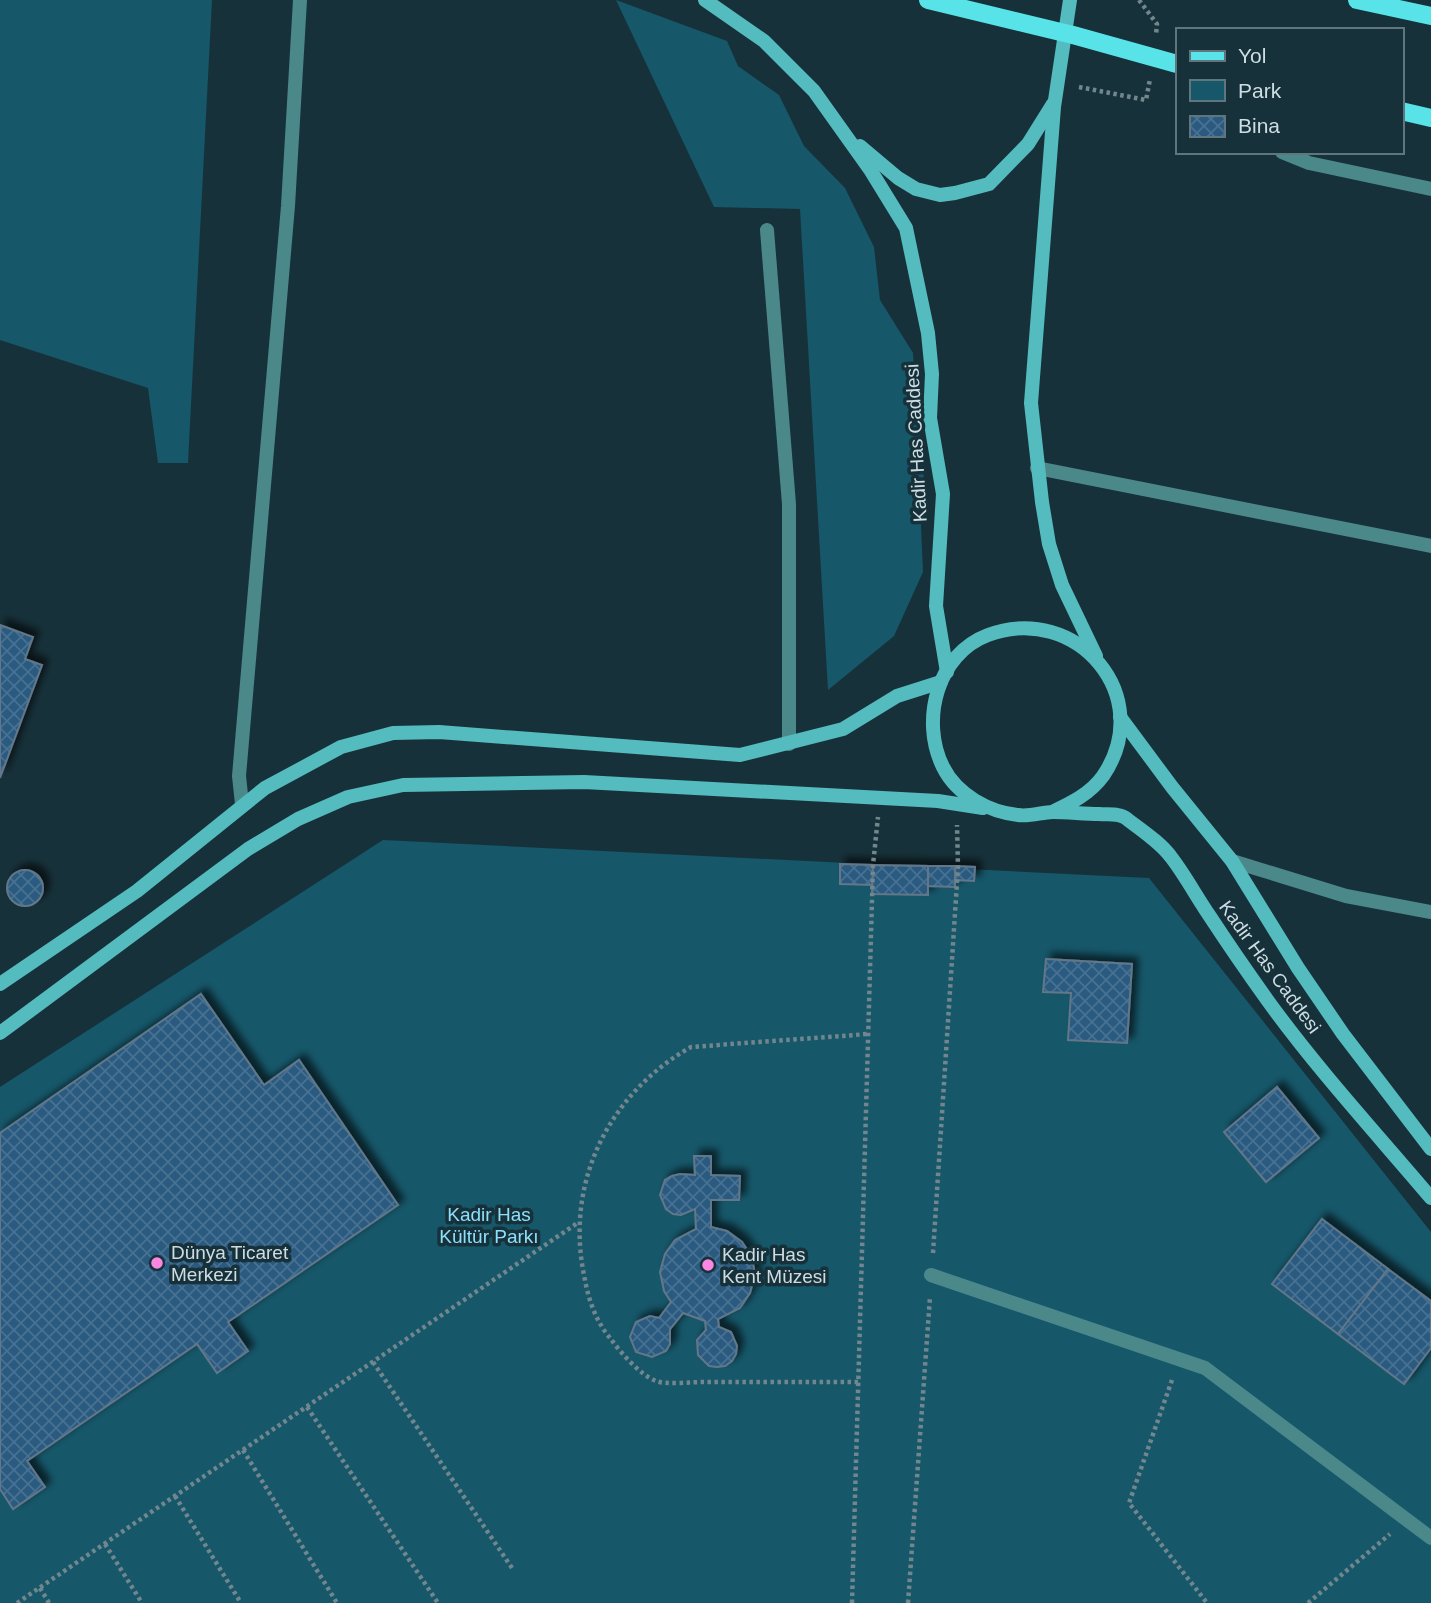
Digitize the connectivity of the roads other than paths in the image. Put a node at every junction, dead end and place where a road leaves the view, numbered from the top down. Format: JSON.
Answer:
{"nodes":[{"id":1,"x":300,"y":0,"type":"edge"},
{"id":2,"x":705,"y":0,"type":"edge"},
{"id":3,"x":928,"y":0,"type":"edge"},
{"id":4,"x":1070,"y":0,"type":"edge"},
{"id":5,"x":1357,"y":0,"type":"edge"},
{"id":6,"x":1431,"y":16,"type":"edge"},
{"id":7,"x":1069,"y":35,"type":"junction"},
{"id":8,"x":1176,"y":64,"type":"edge"},
{"id":9,"x":1055,"y":101,"type":"junction"},
{"id":10,"x":1403,"y":111,"type":"edge"},
{"id":11,"x":1431,"y":118,"type":"edge"},
{"id":12,"x":843,"y":131,"type":"junction"},
{"id":13,"x":1287,"y":154,"type":"edge"},
{"id":14,"x":1431,"y":189,"type":"edge"},
{"id":15,"x":767,"y":230,"type":"dead end"},
{"id":16,"x":1037,"y":468,"type":"junction"},
{"id":17,"x":1431,"y":546,"type":"edge"},
{"id":18,"x":1098,"y":660,"type":"junction"},
{"id":19,"x":944,"y":677,"type":"junction"},
{"id":20,"x":1120,"y":717,"type":"junction"},
{"id":21,"x":789,"y":744,"type":"junction"},
{"id":22,"x":242,"y":804,"type":"junction"},
{"id":23,"x":990,"y":809,"type":"junction"},
{"id":24,"x":1052,"y":812,"type":"junction"},
{"id":25,"x":1232,"y":861,"type":"junction"},
{"id":26,"x":1431,"y":912,"type":"edge"},
{"id":27,"x":0,"y":984,"type":"edge"},
{"id":28,"x":0,"y":1033,"type":"edge"},
{"id":29,"x":1431,"y":1149,"type":"edge"},
{"id":30,"x":1431,"y":1198,"type":"edge"},
{"id":31,"x":931,"y":1275,"type":"road end"},
{"id":32,"x":1431,"y":1538,"type":"edge"}],
"edges":[{"from":1,"to":22,"type":"street"},
{"from":2,"to":12,"type":"street","name":"Kadir Has Caddesi"},
{"from":3,"to":7,"type":"main road"},
{"from":4,"to":7,"type":"street"},
{"from":5,"to":6,"type":"main road"},
{"from":7,"to":8,"type":"main road"},
{"from":7,"to":9,"type":"street"},
{"from":9,"to":12,"type":"street"},
{"from":9,"to":16,"type":"street"},
{"from":10,"to":11,"type":"main road"},
{"from":12,"to":19,"type":"street","name":"Kadir Has Caddesi"},
{"from":13,"to":14,"type":"street"},
{"from":15,"to":21,"type":"street"},
{"from":16,"to":17,"type":"street"},
{"from":16,"to":18,"type":"street"},
{"from":18,"to":19,"type":"street"},
{"from":18,"to":20,"type":"street"},
{"from":19,"to":21,"type":"street"},
{"from":19,"to":23,"type":"street"},
{"from":20,"to":24,"type":"street"},
{"from":20,"to":25,"type":"street","name":"Kadir Has Caddesi"},
{"from":21,"to":22,"type":"street"},
{"from":22,"to":27,"type":"street"},
{"from":23,"to":24,"type":"street"},
{"from":23,"to":28,"type":"street"},
{"from":24,"to":30,"type":"street","name":"Kadir Has Caddesi"},
{"from":25,"to":26,"type":"street"},
{"from":25,"to":29,"type":"street","name":"Kadir Has Caddesi"},
{"from":31,"to":32,"type":"street"}]}
